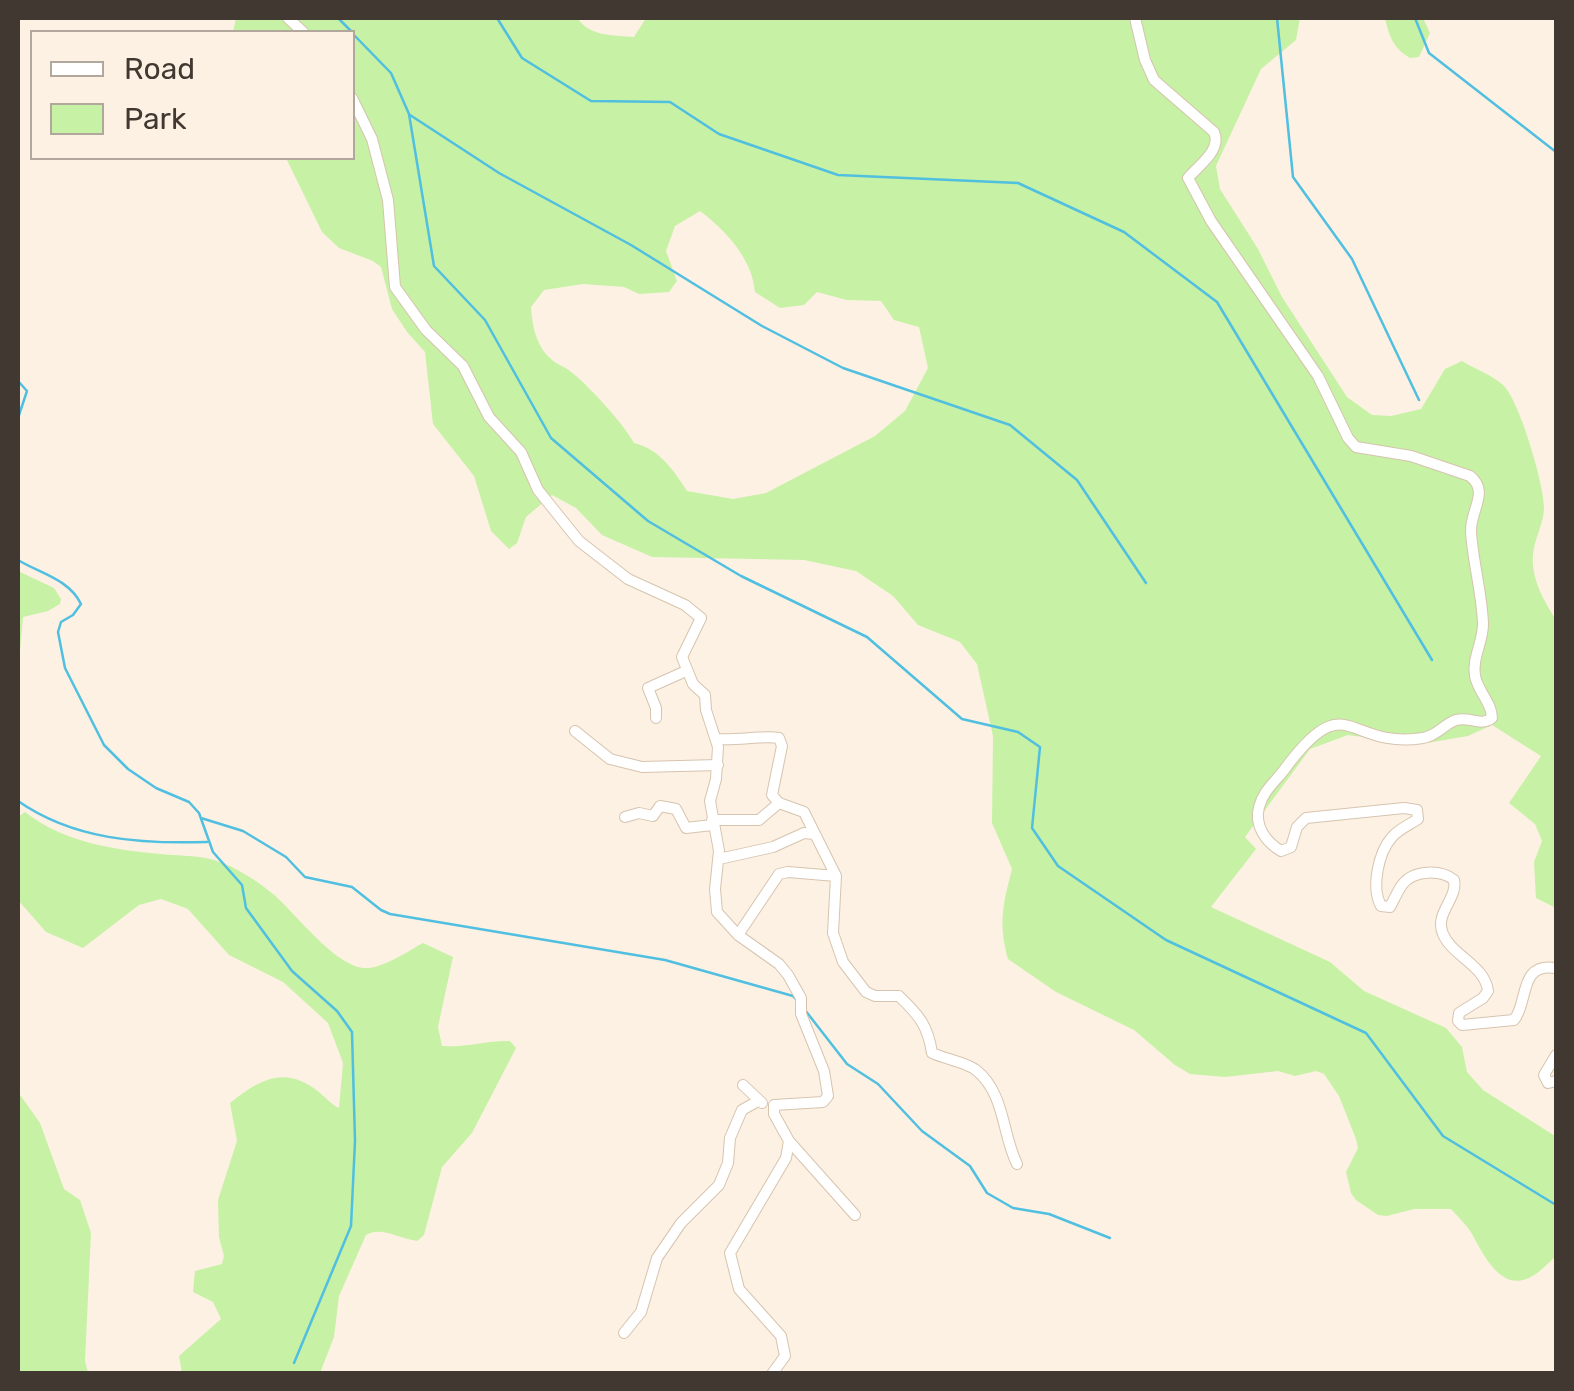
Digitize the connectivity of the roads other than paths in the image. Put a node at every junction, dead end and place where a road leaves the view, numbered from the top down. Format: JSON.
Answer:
{"nodes":[{"id":1,"x":1134,"y":18,"type":"edge"},
{"id":2,"x":355,"y":104,"type":"edge"},
{"id":3,"x":686,"y":671,"type":"junction"},
{"id":4,"x":656,"y":718,"type":"dead end"},
{"id":5,"x":575,"y":731,"type":"dead end"},
{"id":6,"x":716,"y":739,"type":"junction"},
{"id":7,"x":718,"y":765,"type":"junction"},
{"id":8,"x":779,"y":803,"type":"junction"},
{"id":9,"x":625,"y":817,"type":"dead end"},
{"id":10,"x":712,"y":823,"type":"junction"},
{"id":11,"x":814,"y":834,"type":"junction"},
{"id":12,"x":719,"y":859,"type":"junction"},
{"id":13,"x":836,"y":876,"type":"junction"},
{"id":14,"x":738,"y":935,"type":"junction"},
{"id":15,"x":1556,"y":968,"type":"edge"},
{"id":16,"x":1556,"y":1054,"type":"edge"},
{"id":17,"x":1556,"y":1081,"type":"edge"},
{"id":18,"x":743,"y":1084,"type":"dead end"},
{"id":19,"x":758,"y":1101,"type":"junction"},
{"id":20,"x":772,"y":1109,"type":"junction"},
{"id":21,"x":789,"y":1141,"type":"junction"},
{"id":22,"x":1017,"y":1164,"type":"dead end"},
{"id":23,"x":855,"y":1214,"type":"dead end"},
{"id":24,"x":624,"y":1333,"type":"dead end"},
{"id":25,"x":772,"y":1374,"type":"edge"}],
"edges":[{"from":1,"to":15,"type":"street"},
{"from":2,"to":3,"type":"street"},
{"from":3,"to":4,"type":"street"},
{"from":3,"to":6,"type":"street"},
{"from":5,"to":7,"type":"street"},
{"from":6,"to":7,"type":"street"},
{"from":6,"to":8,"type":"street"},
{"from":7,"to":10,"type":"street"},
{"from":8,"to":10,"type":"street"},
{"from":8,"to":11,"type":"street"},
{"from":9,"to":10,"type":"street"},
{"from":10,"to":12,"type":"street"},
{"from":11,"to":12,"type":"street"},
{"from":11,"to":13,"type":"street"},
{"from":12,"to":14,"type":"street"},
{"from":13,"to":14,"type":"street"},
{"from":13,"to":22,"type":"street"},
{"from":14,"to":20,"type":"street"},
{"from":16,"to":17,"type":"street"},
{"from":18,"to":19,"type":"street"},
{"from":19,"to":20,"type":"street"},
{"from":19,"to":24,"type":"street"},
{"from":20,"to":21,"type":"street"},
{"from":21,"to":23,"type":"street"},
{"from":21,"to":25,"type":"street"}]}
